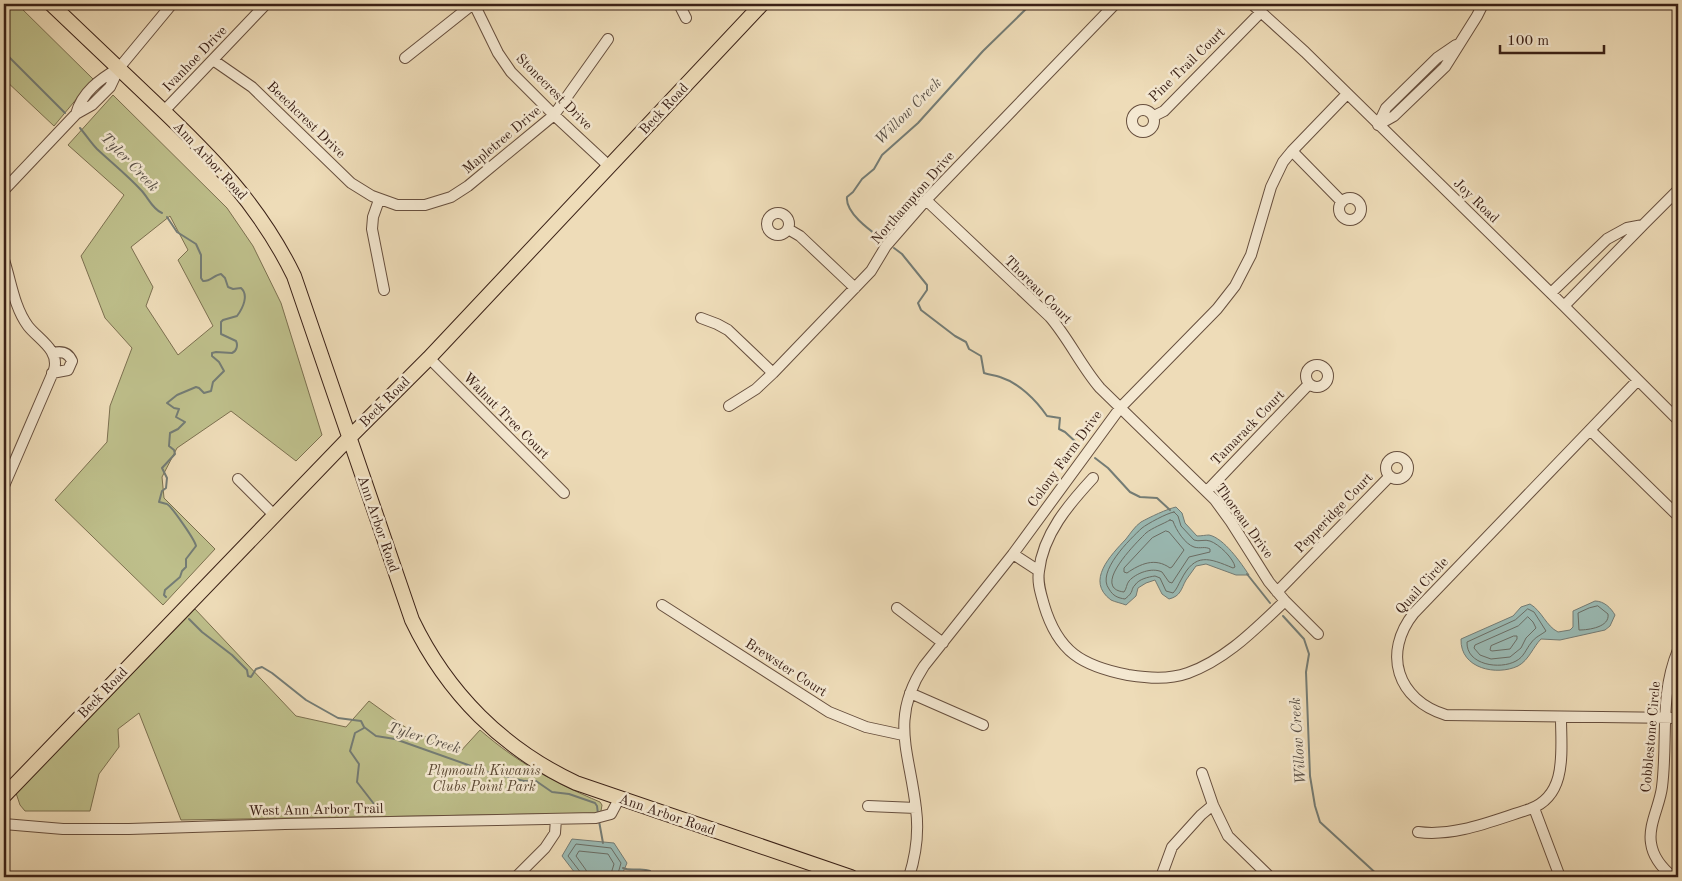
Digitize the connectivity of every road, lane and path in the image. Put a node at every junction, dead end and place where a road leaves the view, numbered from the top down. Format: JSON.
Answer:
{"nodes":[{"id":1,"x":51,"y":4,"type":"edge"},
{"id":2,"x":172,"y":4,"type":"edge"},
{"id":3,"x":266,"y":4,"type":"edge"},
{"id":4,"x":474,"y":4,"type":"edge"},
{"id":5,"x":679,"y":4,"type":"edge"},
{"id":6,"x":762,"y":4,"type":"edge"},
{"id":7,"x":1115,"y":4,"type":"edge"},
{"id":8,"x":1483,"y":4,"type":"edge"},
{"id":9,"x":1256,"y":6,"type":"edge"},
{"id":10,"x":686,"y":18,"type":"dead end"},
{"id":11,"x":608,"y":39,"type":"dead end"},
{"id":12,"x":405,"y":58,"type":"dead end"},
{"id":13,"x":212,"y":60,"type":"junction"},
{"id":14,"x":118,"y":68,"type":"junction"},
{"id":15,"x":1347,"y":94,"type":"junction"},
{"id":16,"x":164,"y":111,"type":"junction"},
{"id":17,"x":554,"y":115,"type":"junction"},
{"id":18,"x":1154,"y":116,"type":"dead end"},
{"id":19,"x":1378,"y":124,"type":"junction"},
{"id":20,"x":1292,"y":151,"type":"junction"},
{"id":21,"x":610,"y":167,"type":"junction"},
{"id":22,"x":4,"y":190,"type":"edge"},
{"id":23,"x":1678,"y":190,"type":"edge"},
{"id":24,"x":379,"y":200,"type":"junction"},
{"id":25,"x":926,"y":200,"type":"junction"},
{"id":26,"x":1342,"y":202,"type":"dead end"},
{"id":27,"x":1643,"y":224,"type":"junction"},
{"id":28,"x":788,"y":229,"type":"dead end"},
{"id":29,"x":4,"y":260,"type":"edge"},
{"id":30,"x":6,"y":272,"type":"edge"},
{"id":31,"x":855,"y":288,"type":"junction"},
{"id":32,"x":384,"y":290,"type":"dead end"},
{"id":33,"x":1551,"y":294,"type":"junction"},
{"id":34,"x":1564,"y":306,"type":"junction"},
{"id":35,"x":700,"y":318,"type":"dead end"},
{"id":36,"x":53,"y":353,"type":"junction"},
{"id":37,"x":429,"y":358,"type":"junction"},
{"id":38,"x":773,"y":373,"type":"junction"},
{"id":39,"x":52,"y":374,"type":"junction"},
{"id":40,"x":1638,"y":380,"type":"junction"},
{"id":41,"x":1309,"y":384,"type":"dead end"},
{"id":42,"x":729,"y":406,"type":"dead end"},
{"id":43,"x":1120,"y":408,"type":"junction"},
{"id":44,"x":1678,"y":420,"type":"edge"},
{"id":45,"x":1590,"y":430,"type":"junction"},
{"id":46,"x":349,"y":438,"type":"junction"},
{"id":47,"x":1390,"y":476,"type":"dead end"},
{"id":48,"x":1093,"y":478,"type":"dead end"},
{"id":49,"x":238,"y":479,"type":"dead end"},
{"id":50,"x":4,"y":486,"type":"edge"},
{"id":51,"x":1206,"y":491,"type":"junction"},
{"id":52,"x":564,"y":493,"type":"dead end"},
{"id":53,"x":274,"y":515,"type":"junction"},
{"id":54,"x":1678,"y":516,"type":"edge"},
{"id":55,"x":1013,"y":554,"type":"junction"},
{"id":56,"x":1039,"y":571,"type":"junction"},
{"id":57,"x":1278,"y":592,"type":"junction"},
{"id":58,"x":1285,"y":602,"type":"junction"},
{"id":59,"x":662,"y":605,"type":"dead end"},
{"id":60,"x":897,"y":608,"type":"dead end"},
{"id":61,"x":1318,"y":634,"type":"dead end"},
{"id":62,"x":943,"y":643,"type":"junction"},
{"id":63,"x":1678,"y":650,"type":"edge"},
{"id":64,"x":910,"y":693,"type":"junction"},
{"id":65,"x":1561,"y":717,"type":"junction"},
{"id":66,"x":1664,"y":718,"type":"junction"},
{"id":67,"x":1678,"y":718,"type":"edge"},
{"id":68,"x":983,"y":725,"type":"dead end"},
{"id":69,"x":903,"y":735,"type":"junction"},
{"id":70,"x":1202,"y":774,"type":"dead end"},
{"id":71,"x":4,"y":796,"type":"edge"},
{"id":72,"x":619,"y":799,"type":"junction"},
{"id":73,"x":1213,"y":805,"type":"junction"},
{"id":74,"x":868,"y":806,"type":"dead end"},
{"id":75,"x":916,"y":808,"type":"junction"},
{"id":76,"x":1534,"y":808,"type":"junction"},
{"id":77,"x":556,"y":819,"type":"junction"},
{"id":78,"x":4,"y":824,"type":"edge"},
{"id":79,"x":1418,"y":832,"type":"dead end"},
{"id":80,"x":1260,"y":873,"type":"edge"},
{"id":81,"x":516,"y":877,"type":"edge"},
{"id":82,"x":851,"y":877,"type":"edge"},
{"id":83,"x":908,"y":877,"type":"edge"},
{"id":84,"x":1161,"y":877,"type":"edge"},
{"id":85,"x":1270,"y":877,"type":"edge"},
{"id":86,"x":1560,"y":877,"type":"edge"},
{"id":87,"x":1673,"y":877,"type":"edge"}],
"edges":[{"from":1,"to":14,"type":"main road","name":"Ann Arbor Road"},
{"from":2,"to":14,"type":"street"},
{"from":3,"to":13,"type":"street","name":"Ivanhoe Drive"},
{"from":4,"to":12,"type":"street"},
{"from":4,"to":17,"type":"street","name":"Stonecrest Drive"},
{"from":5,"to":10,"type":"street"},
{"from":6,"to":21,"type":"main road","name":"Beck Road"},
{"from":7,"to":25,"type":"street","name":"Northampton Drive"},
{"from":8,"to":19,"type":"street"},
{"from":9,"to":15,"type":"street","name":"Joy Road"},
{"from":9,"to":18,"type":"street","name":"Pine Trail Court"},
{"from":11,"to":17,"type":"street","name":"Mapletree Drive"},
{"from":13,"to":16,"type":"street","name":"Ivanhoe Drive"},
{"from":13,"to":24,"type":"street","name":"Beechcrest Drive"},
{"from":14,"to":16,"type":"main road","name":"Ann Arbor Road"},
{"from":14,"to":22,"type":"street"},
{"from":15,"to":19,"type":"street","name":"Joy Road"},
{"from":15,"to":20,"type":"street","name":"Colony Farm Drive"},
{"from":16,"to":46,"type":"main road","name":"Ann Arbor Road"},
{"from":17,"to":21,"type":"street","name":"Stonecrest Drive"},
{"from":17,"to":24,"type":"street","name":"Mapletree Drive"},
{"from":19,"to":33,"type":"street","name":"Joy Road"},
{"from":20,"to":26,"type":"street"},
{"from":20,"to":43,"type":"street","name":"Colony Farm Drive"},
{"from":21,"to":37,"type":"main road","name":"Beck Road"},
{"from":23,"to":27,"type":"street"},
{"from":24,"to":32,"type":"street"},
{"from":25,"to":31,"type":"street","name":"Northampton Drive"},
{"from":25,"to":43,"type":"street","name":"Thoreau Court"},
{"from":27,"to":33,"type":"street"},
{"from":27,"to":34,"type":"street"},
{"from":28,"to":31,"type":"street"},
{"from":29,"to":30,"type":"street"},
{"from":30,"to":36,"type":"street"},
{"from":31,"to":38,"type":"street","name":"Northampton Drive"},
{"from":33,"to":34,"type":"street","name":"Joy Road"},
{"from":34,"to":40,"type":"street","name":"Joy Road"},
{"from":35,"to":38,"type":"street"},
{"from":36,"to":39,"type":"street"},
{"from":36,"to":39,"type":"street"},
{"from":37,"to":46,"type":"main road","name":"Beck Road"},
{"from":37,"to":52,"type":"street","name":"Walnut Tree Court"},
{"from":38,"to":42,"type":"street","name":"Northampton Drive"},
{"from":39,"to":50,"type":"street"},
{"from":40,"to":44,"type":"street","name":"Joy Road"},
{"from":40,"to":45,"type":"street","name":"Quail Circle"},
{"from":41,"to":51,"type":"street","name":"Tamarack Court"},
{"from":43,"to":51,"type":"street","name":"Thoreau Drive"},
{"from":43,"to":55,"type":"street","name":"Colony Farm Drive"},
{"from":45,"to":54,"type":"street"},
{"from":45,"to":65,"type":"street","name":"Quail Circle"},
{"from":46,"to":53,"type":"main road","name":"Beck Road"},
{"from":46,"to":72,"type":"main road","name":"Ann Arbor Road"},
{"from":47,"to":57,"type":"street","name":"Pepperidge Court"},
{"from":48,"to":56,"type":"street"},
{"from":49,"to":53,"type":"street"},
{"from":51,"to":57,"type":"street","name":"Thoreau Drive"},
{"from":53,"to":71,"type":"main road","name":"Beck Road"},
{"from":55,"to":56,"type":"street"},
{"from":55,"to":62,"type":"street","name":"Colony Farm Drive"},
{"from":56,"to":58,"type":"street"},
{"from":57,"to":58,"type":"street","name":"Thoreau Drive"},
{"from":58,"to":61,"type":"street","name":"Thoreau Drive"},
{"from":59,"to":69,"type":"street","name":"Brewster Court"},
{"from":60,"to":62,"type":"street"},
{"from":62,"to":64,"type":"street","name":"Colony Farm Drive"},
{"from":63,"to":66,"type":"street","name":"Cobblestone Circle"},
{"from":64,"to":68,"type":"street"},
{"from":64,"to":69,"type":"street","name":"Colony Farm Drive"},
{"from":65,"to":66,"type":"street","name":"Quail Circle"},
{"from":65,"to":76,"type":"street"},
{"from":66,"to":67,"type":"street","name":"Quail Circle"},
{"from":66,"to":87,"type":"street","name":"Cobblestone Circle"},
{"from":69,"to":75,"type":"street","name":"Colony Farm Drive"},
{"from":70,"to":73,"type":"street"},
{"from":72,"to":77,"type":"street","name":"West Ann Arbor Trail"},
{"from":72,"to":82,"type":"main road","name":"Ann Arbor Road"},
{"from":73,"to":80,"type":"street"},
{"from":73,"to":84,"type":"street"},
{"from":74,"to":75,"type":"street"},
{"from":75,"to":83,"type":"street","name":"Colony Farm Drive"},
{"from":76,"to":79,"type":"street"},
{"from":76,"to":86,"type":"street"},
{"from":77,"to":78,"type":"street","name":"West Ann Arbor Trail"},
{"from":77,"to":81,"type":"street"},
{"from":80,"to":85,"type":"street"}]}
